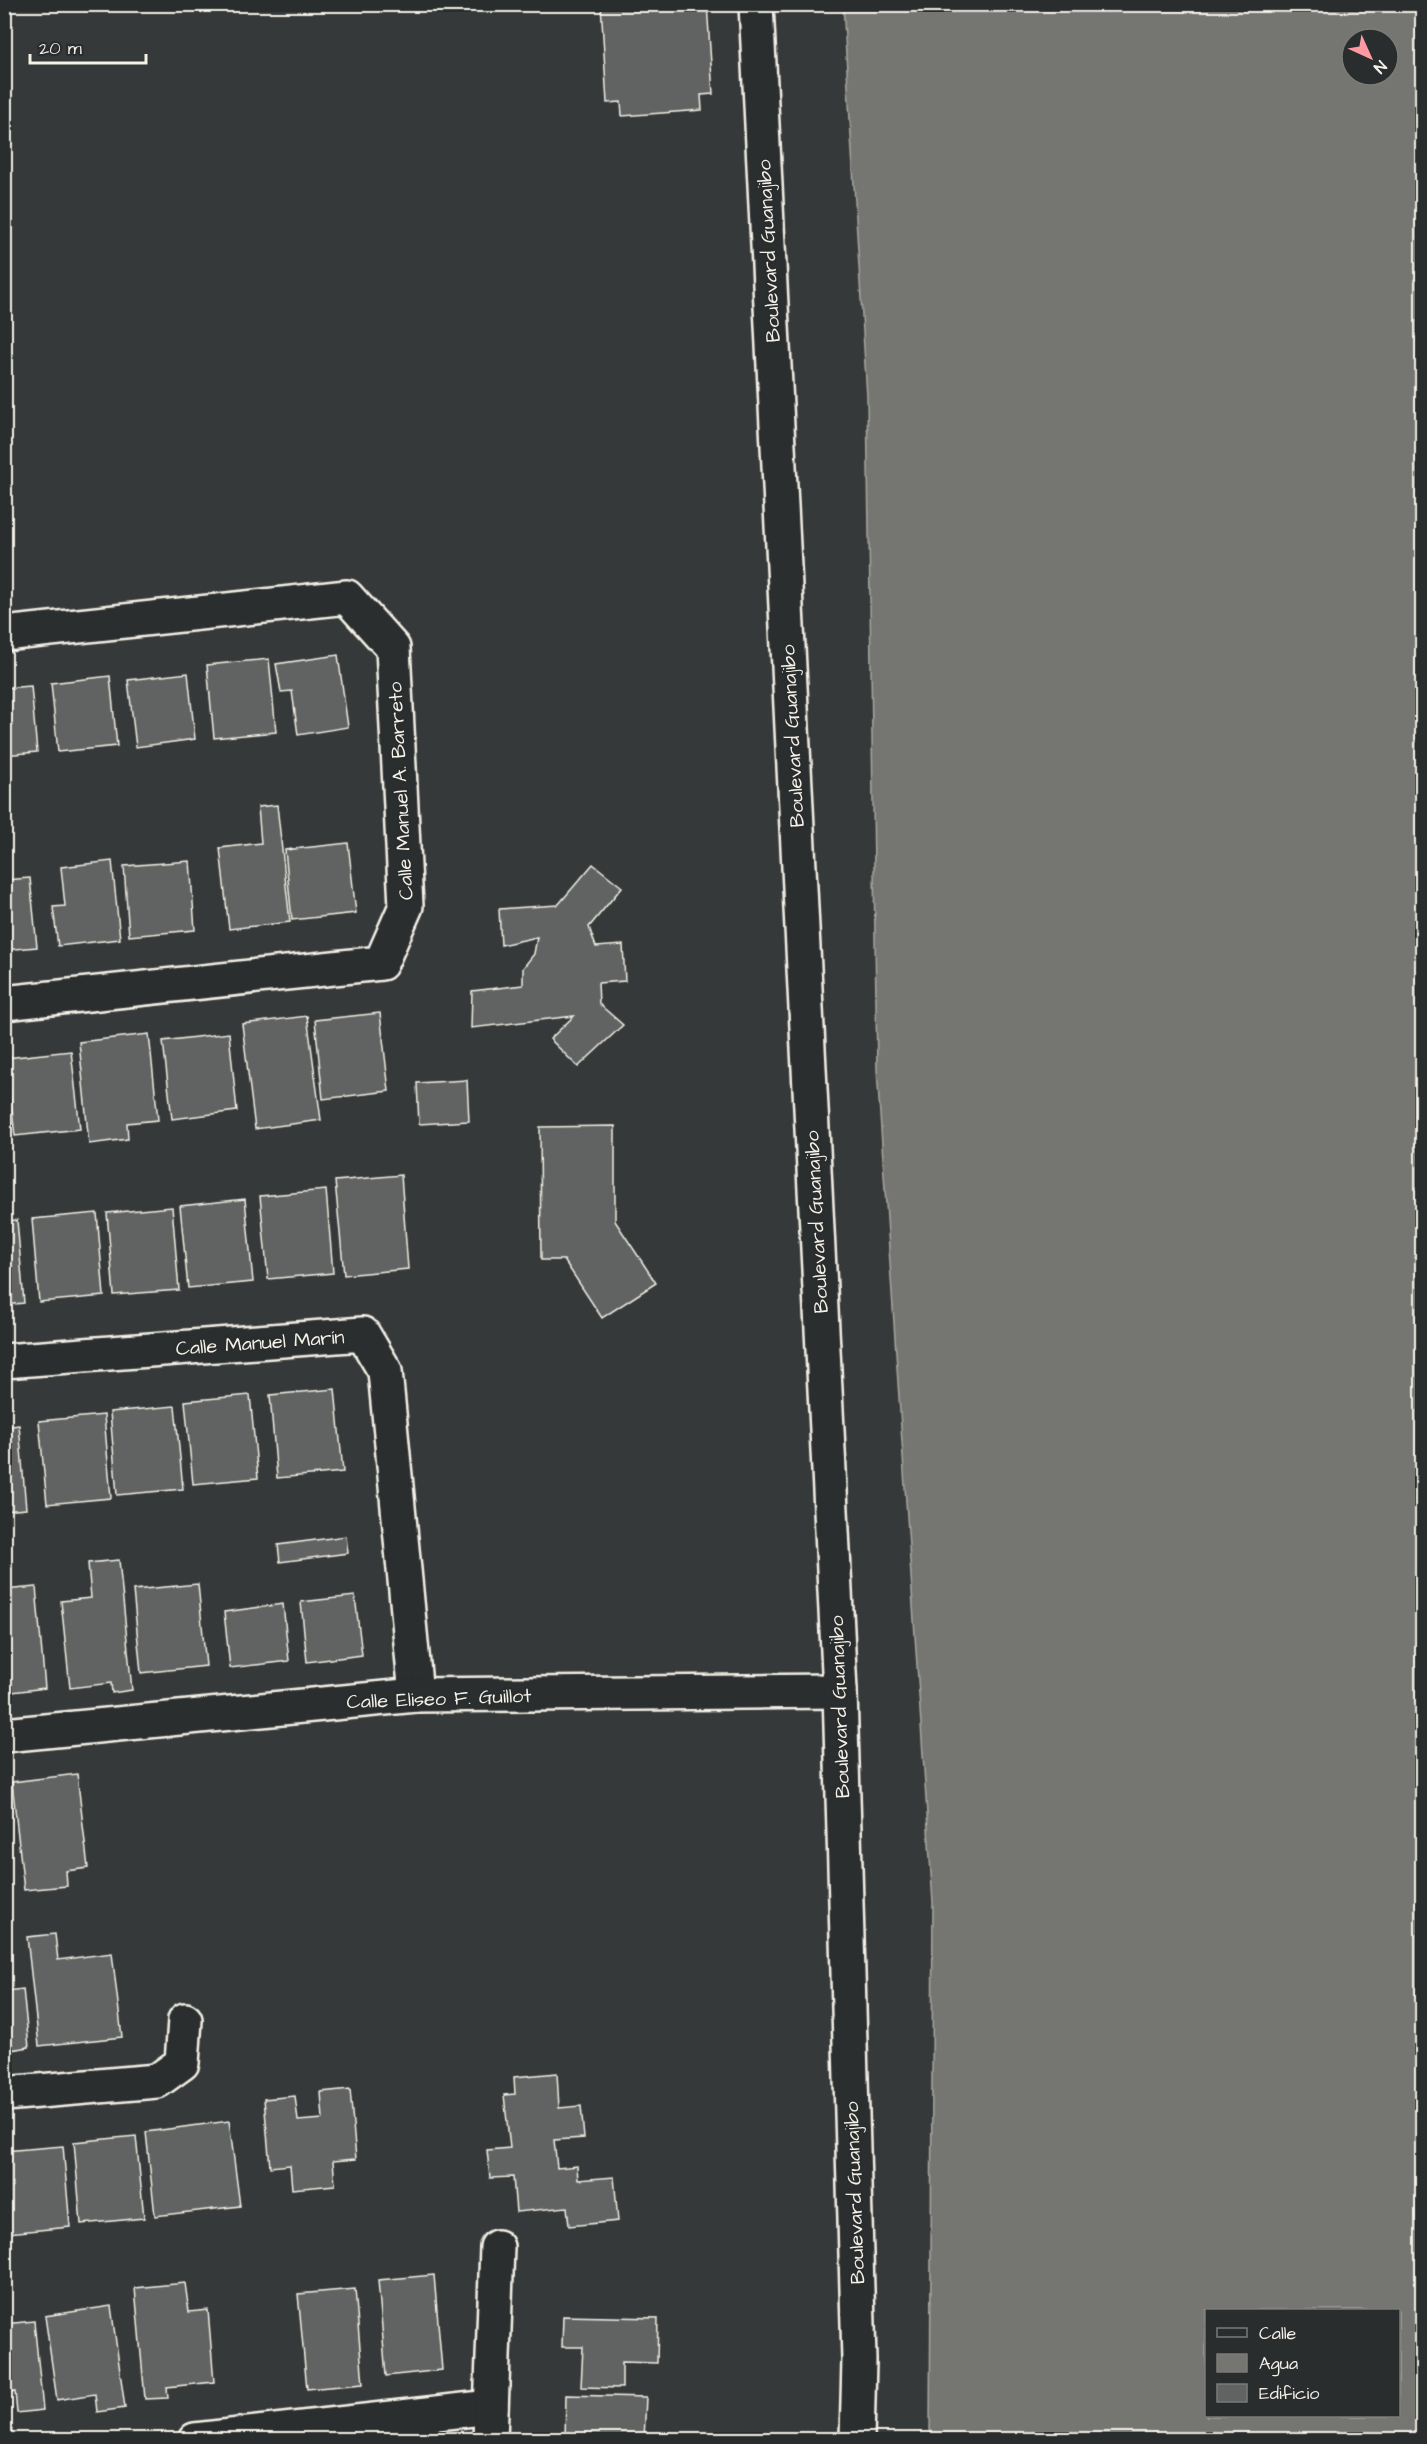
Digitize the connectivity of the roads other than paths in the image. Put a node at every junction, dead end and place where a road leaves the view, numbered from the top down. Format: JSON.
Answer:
{"nodes":[{"id":1,"x":756,"y":4,"type":"edge"},
{"id":2,"x":4,"y":634,"type":"edge"},
{"id":3,"x":4,"y":1003,"type":"edge"},
{"id":4,"x":4,"y":1361,"type":"edge"},
{"id":5,"x":840,"y":1691,"type":"junction"},
{"id":6,"x":416,"y":1695,"type":"junction"},
{"id":7,"x":4,"y":1735,"type":"edge"},
{"id":8,"x":185,"y":2020,"type":"dead end"},
{"id":9,"x":4,"y":2094,"type":"edge"},
{"id":10,"x":497,"y":2247,"type":"dead end"},
{"id":11,"x":491,"y":2407,"type":"junction"},
{"id":12,"x":195,"y":2439,"type":"edge"},
{"id":13,"x":490,"y":2439,"type":"edge"},
{"id":14,"x":857,"y":2439,"type":"edge"}],
"edges":[{"from":1,"to":5,"type":"street","name":"Boulevard Guanajibo"},
{"from":2,"to":3,"type":"street","name":"Calle Manuel A. Barreto"},
{"from":4,"to":6,"type":"street","name":"Calle Manuel Marín"},
{"from":5,"to":6,"type":"street","name":"Calle Eliseo F. Guillot"},
{"from":5,"to":14,"type":"street","name":"Boulevard Guanajibo"},
{"from":6,"to":7,"type":"street","name":"Calle Eliseo F. Guillot"},
{"from":8,"to":9,"type":"street"},
{"from":10,"to":11,"type":"street"},
{"from":11,"to":12,"type":"street"},
{"from":11,"to":13,"type":"street"}]}
